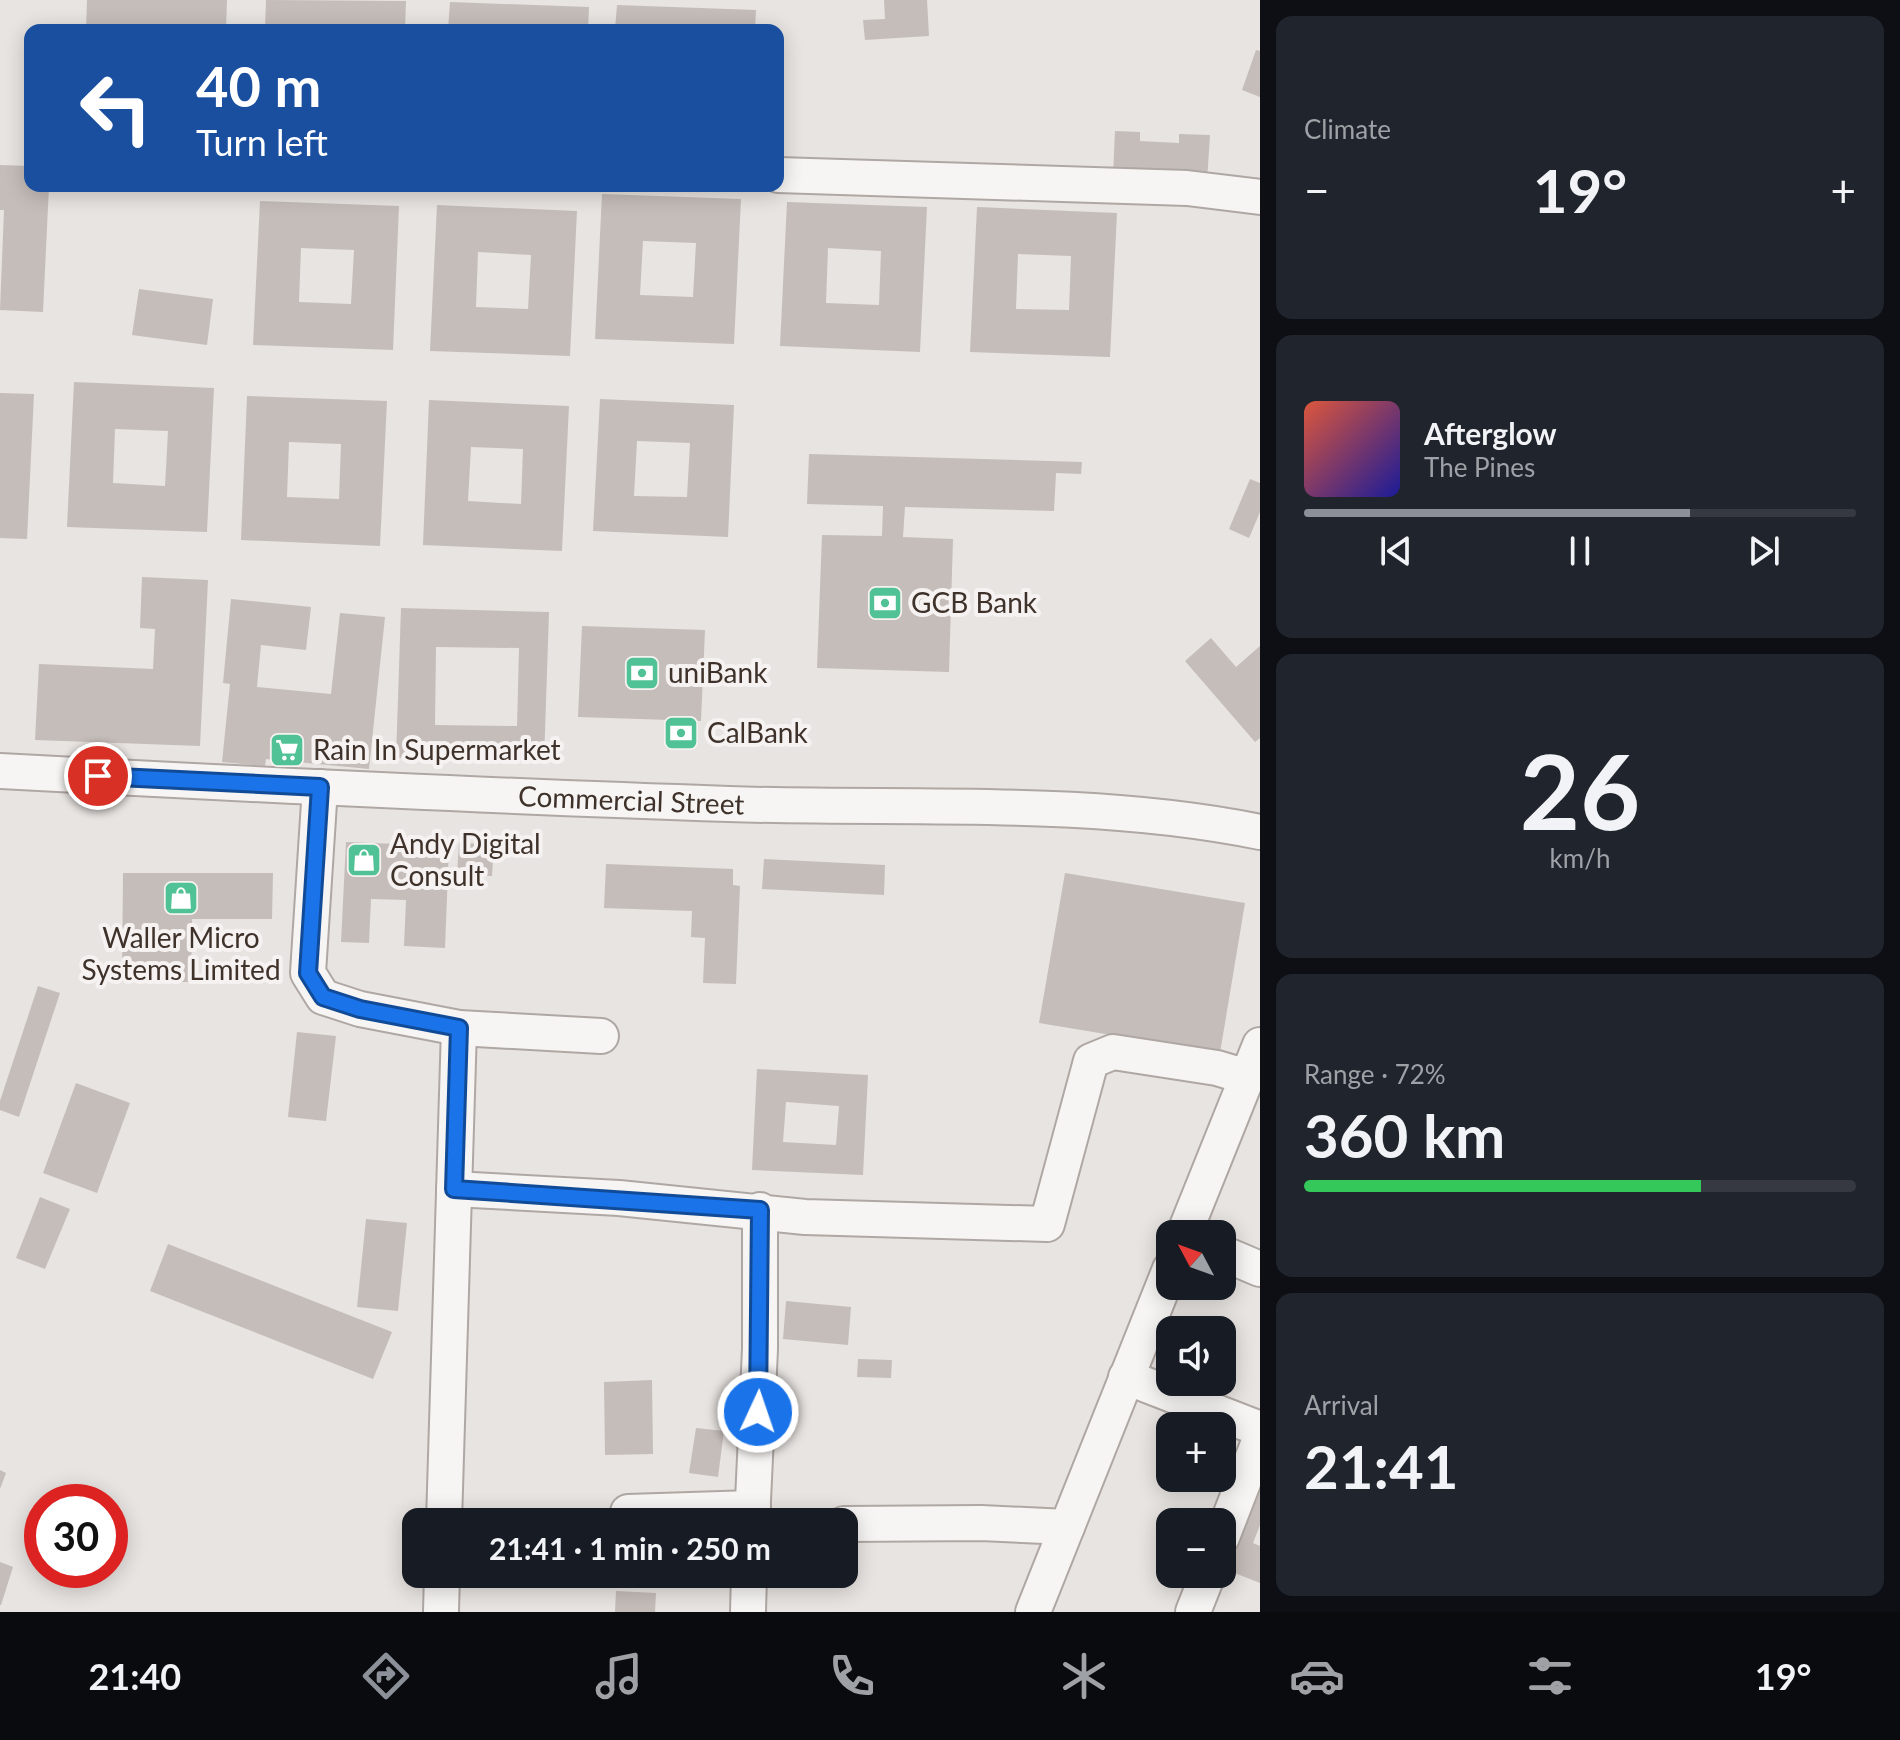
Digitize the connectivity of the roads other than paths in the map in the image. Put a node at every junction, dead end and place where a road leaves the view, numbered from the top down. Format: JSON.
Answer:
{"nodes":[{"id":1,"x":784,"y":175,"type":"edge"},
{"id":2,"x":1260,"y":197,"type":"edge"},
{"id":3,"x":0,"y":771,"type":"edge"},
{"id":4,"x":320,"y":787,"type":"junction"},
{"id":5,"x":1260,"y":832,"type":"edge"},
{"id":6,"x":459,"y":1028,"type":"junction"},
{"id":7,"x":601,"y":1036,"type":"dead end"},
{"id":8,"x":1260,"y":1045,"type":"edge"},
{"id":9,"x":1247,"y":1077,"type":"junction"},
{"id":10,"x":454,"y":1189,"type":"junction"},
{"id":11,"x":760,"y":1210,"type":"junction"},
{"id":12,"x":1190,"y":1220,"type":"edge"},
{"id":13,"x":1236,"y":1259,"type":"edge"},
{"id":14,"x":1260,"y":1269,"type":"edge"},
{"id":15,"x":1157,"y":1300,"type":"edge"},
{"id":16,"x":1126,"y":1377,"type":"junction"},
{"id":17,"x":1260,"y":1429,"type":"edge"},
{"id":18,"x":1260,"y":1439,"type":"edge"},
{"id":19,"x":444,"y":1508,"type":"edge"},
{"id":20,"x":753,"y":1508,"type":"edge"},
{"id":21,"x":1233,"y":1508,"type":"edge"},
{"id":22,"x":858,"y":1524,"type":"edge"},
{"id":23,"x":1067,"y":1527,"type":"junction"},
{"id":24,"x":442,"y":1588,"type":"edge"},
{"id":25,"x":749,"y":1588,"type":"edge"},
{"id":26,"x":1202,"y":1588,"type":"edge"},
{"id":27,"x":441,"y":1612,"type":"edge"},
{"id":28,"x":748,"y":1612,"type":"edge"},
{"id":29,"x":1033,"y":1612,"type":"edge"},
{"id":30,"x":1193,"y":1612,"type":"edge"}],
"edges":[{"from":1,"to":2,"type":"street"},
{"from":3,"to":4,"type":"street","name":"Commercial Street"},
{"from":4,"to":5,"type":"street","name":"Commercial Street"},
{"from":4,"to":6,"type":"street"},
{"from":6,"to":7,"type":"street"},
{"from":6,"to":10,"type":"street"},
{"from":8,"to":9,"type":"street"},
{"from":9,"to":11,"type":"street"},
{"from":9,"to":12,"type":"street"},
{"from":10,"to":11,"type":"street"},
{"from":10,"to":19,"type":"street"},
{"from":11,"to":20,"type":"street"},
{"from":13,"to":14,"type":"street"},
{"from":15,"to":16,"type":"street"},
{"from":16,"to":17,"type":"street"},
{"from":16,"to":23,"type":"street"},
{"from":18,"to":21,"type":"street"},
{"from":22,"to":23,"type":"street"},
{"from":23,"to":29,"type":"street"},
{"from":24,"to":27,"type":"street"},
{"from":25,"to":28,"type":"street"},
{"from":26,"to":30,"type":"street"}]}
